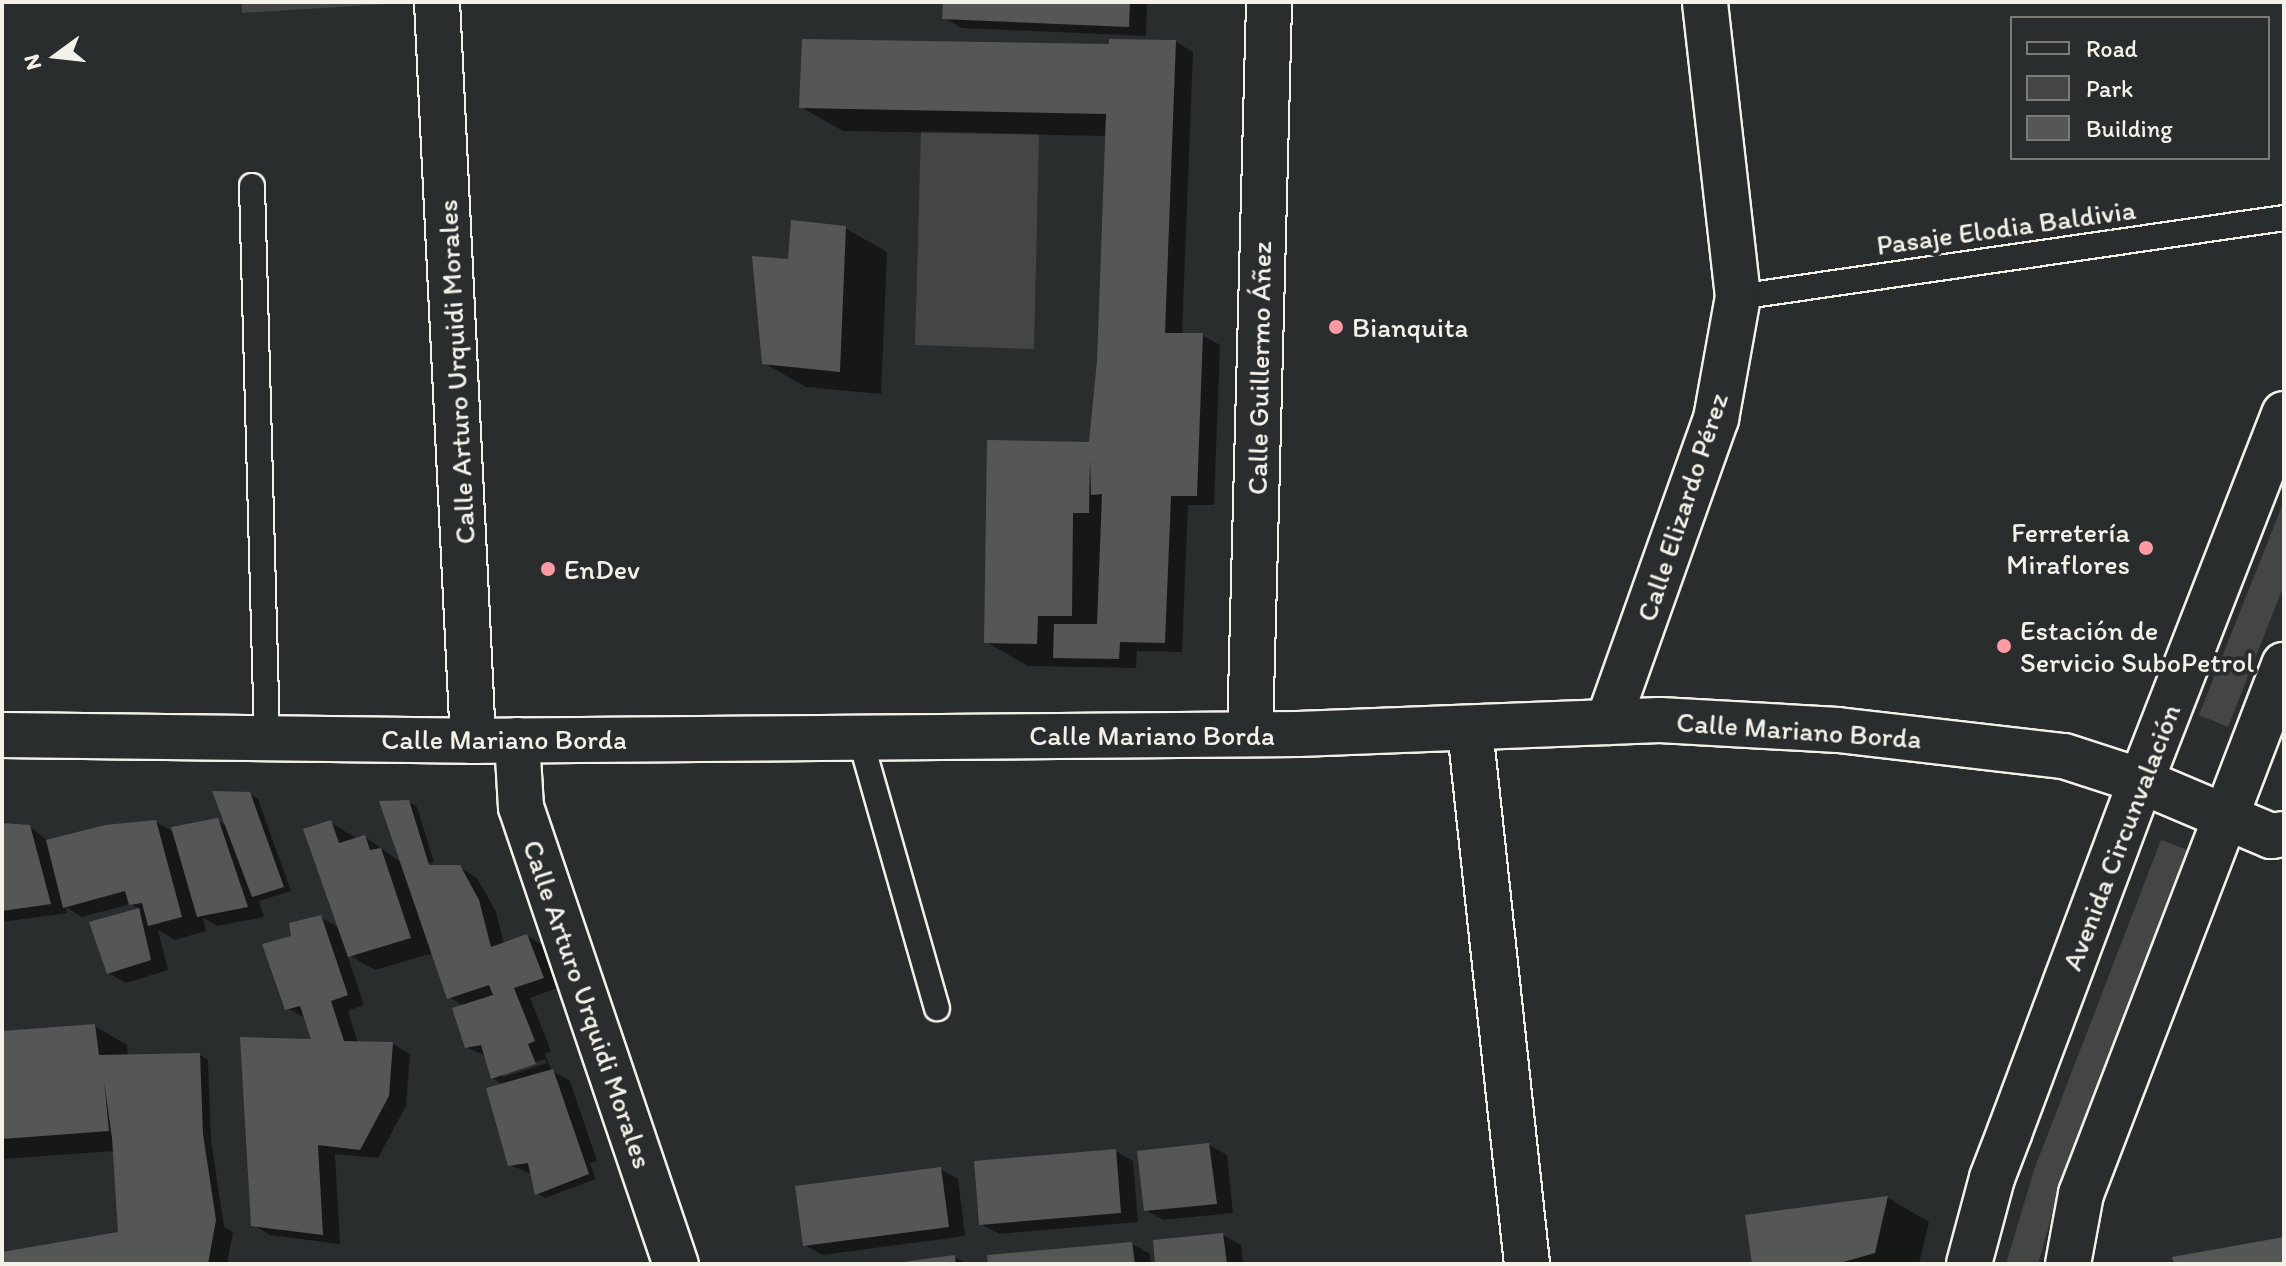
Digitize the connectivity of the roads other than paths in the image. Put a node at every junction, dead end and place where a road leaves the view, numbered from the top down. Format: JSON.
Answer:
{"nodes":[{"id":1,"x":437,"y":2,"type":"edge"},
{"id":2,"x":1269,"y":2,"type":"edge"},
{"id":3,"x":1705,"y":2,"type":"edge"},
{"id":4,"x":252,"y":186,"type":"dead end"},
{"id":5,"x":2284,"y":218,"type":"edge"},
{"id":6,"x":1738,"y":297,"type":"junction"},
{"id":7,"x":2284,"y":414,"type":"edge"},
{"id":8,"x":2284,"y":665,"type":"edge"},
{"id":9,"x":1608,"y":722,"type":"junction"},
{"id":10,"x":1470,"y":729,"type":"junction"},
{"id":11,"x":1250,"y":734,"type":"junction"},
{"id":12,"x":2,"y":735,"type":"edge"},
{"id":13,"x":267,"y":738,"type":"junction"},
{"id":14,"x":860,"y":738,"type":"junction"},
{"id":15,"x":517,"y":740,"type":"junction"},
{"id":16,"x":473,"y":741,"type":"junction"},
{"id":17,"x":2141,"y":781,"type":"junction"},
{"id":18,"x":2226,"y":817,"type":"junction"},
{"id":19,"x":2284,"y":834,"type":"edge"},
{"id":20,"x":937,"y":1008,"type":"dead end"},
{"id":21,"x":676,"y":1264,"type":"edge"},
{"id":22,"x":1527,"y":1264,"type":"edge"},
{"id":23,"x":1969,"y":1264,"type":"edge"},
{"id":24,"x":2068,"y":1264,"type":"edge"}],
"edges":[{"from":1,"to":16,"type":"main road","name":"Calle Arturo Urquidi Morales"},
{"from":2,"to":11,"type":"main road","name":"Calle Guillermo Áñez"},
{"from":3,"to":6,"type":"main road","name":"Calle Elizardo Pérez"},
{"from":4,"to":13,"type":"lane"},
{"from":5,"to":6,"type":"lane","name":"Pasaje Elodia Baldivia"},
{"from":6,"to":9,"type":"main road","name":"Calle Elizardo Pérez"},
{"from":7,"to":17,"type":"main road","name":"Avenida Circunvalación"},
{"from":8,"to":18,"type":"main road"},
{"from":9,"to":10,"type":"main road","name":"Calle Mariano Borda"},
{"from":9,"to":17,"type":"main road","name":"Calle Mariano Borda"},
{"from":10,"to":11,"type":"main road","name":"Calle Mariano Borda"},
{"from":10,"to":22,"type":"main road"},
{"from":11,"to":14,"type":"main road","name":"Calle Mariano Borda"},
{"from":12,"to":13,"type":"main road","name":"Calle Mariano Borda"},
{"from":13,"to":16,"type":"main road","name":"Calle Mariano Borda"},
{"from":14,"to":15,"type":"main road","name":"Calle Mariano Borda"},
{"from":14,"to":20,"type":"lane"},
{"from":15,"to":16,"type":"main road","name":"Calle Mariano Borda"},
{"from":15,"to":21,"type":"main road","name":"Calle Arturo Urquidi Morales"},
{"from":17,"to":18,"type":"main road","name":"Calle Mariano Borda"},
{"from":17,"to":23,"type":"main road","name":"Avenida Circunvalación"},
{"from":18,"to":19,"type":"main road","name":"Calle Mariano Borda"},
{"from":18,"to":24,"type":"main road"}]}
